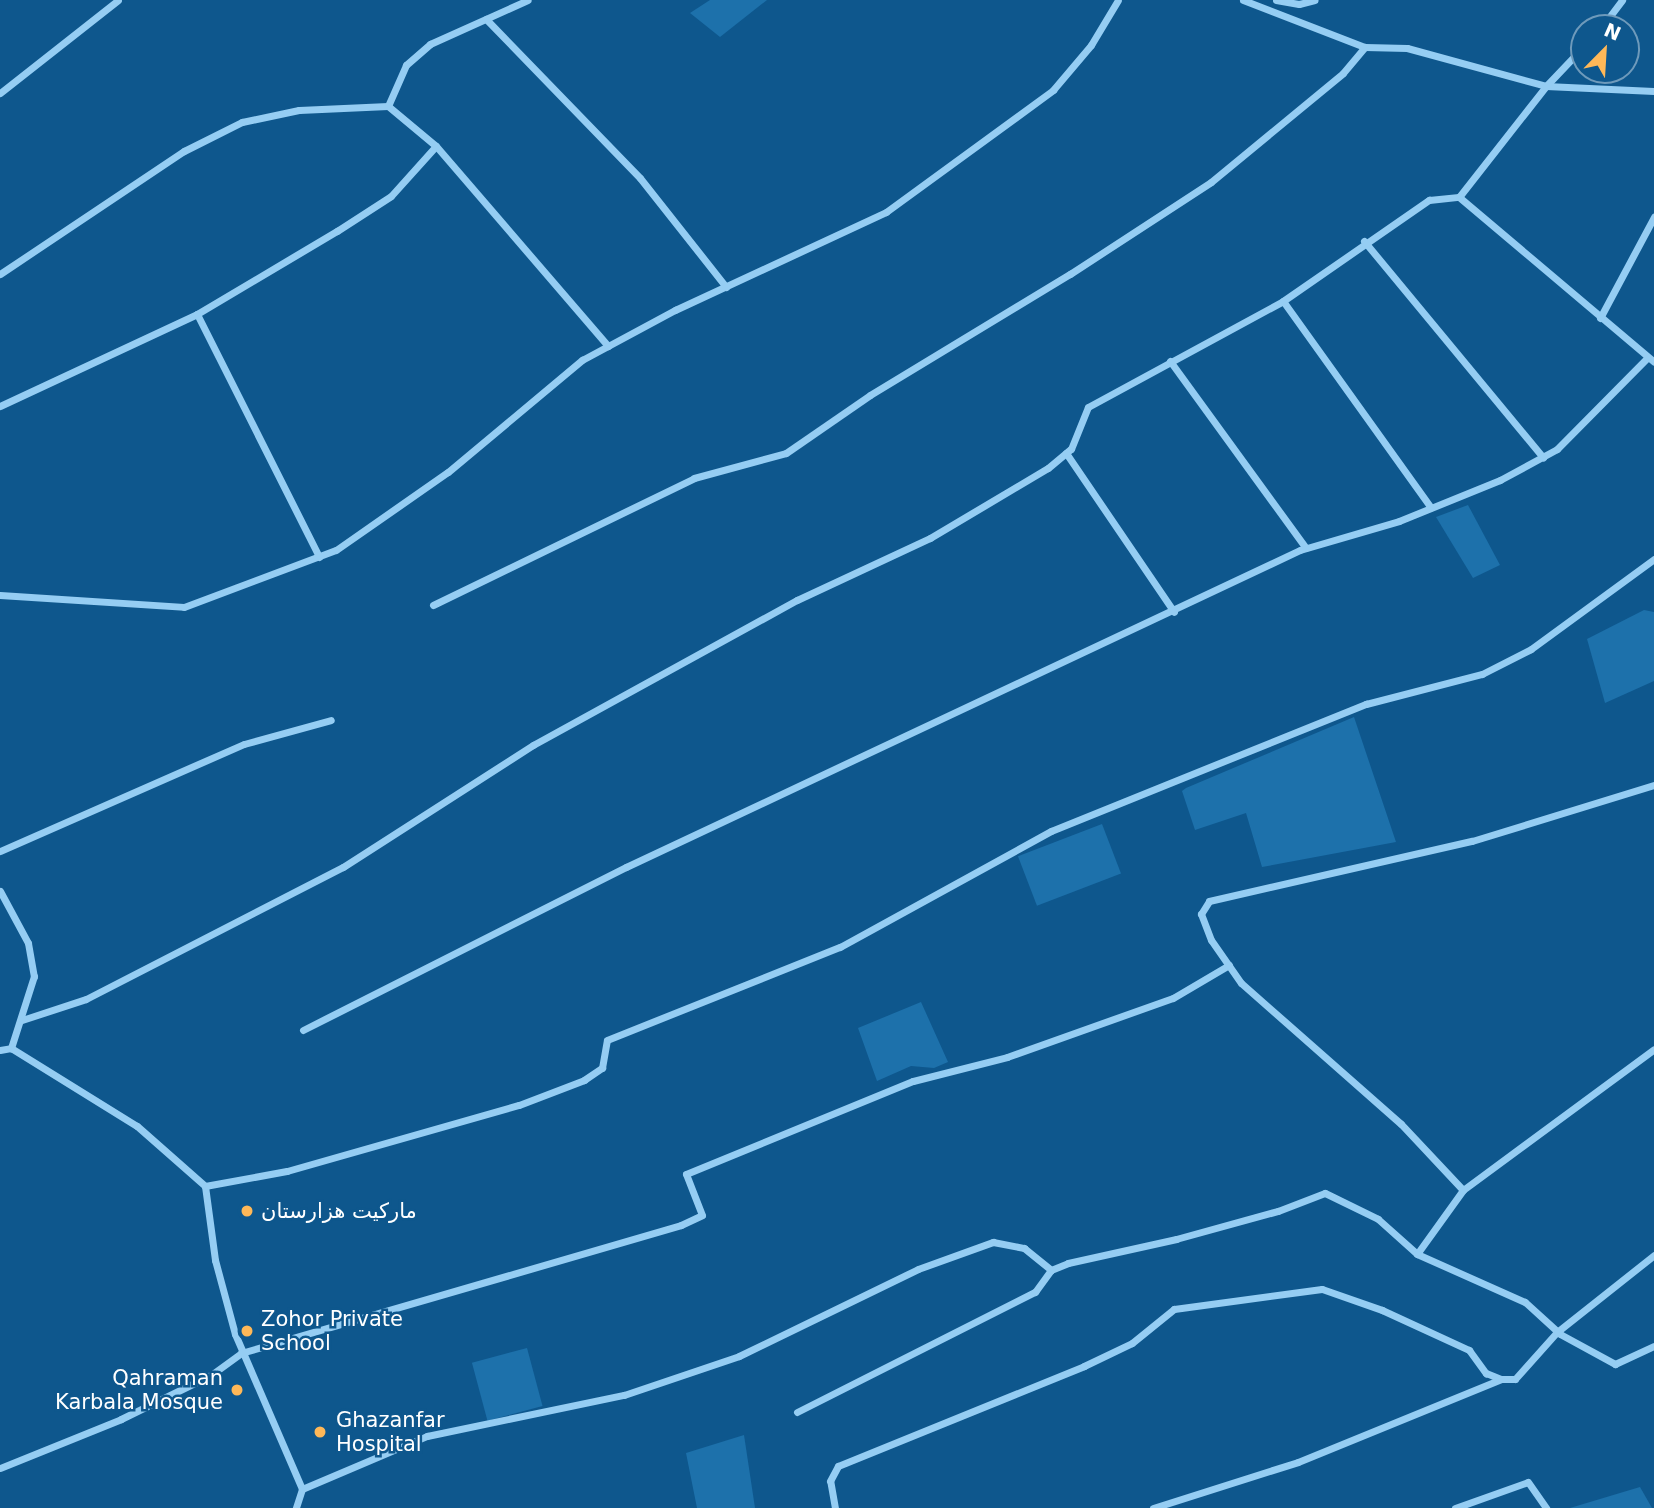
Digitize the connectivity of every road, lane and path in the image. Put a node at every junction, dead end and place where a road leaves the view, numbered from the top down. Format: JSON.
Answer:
{"nodes":[{"id":1,"x":118,"y":0,"type":"edge"},
{"id":2,"x":528,"y":0,"type":"edge"},
{"id":3,"x":1118,"y":0,"type":"edge"},
{"id":4,"x":1243,"y":0,"type":"edge"},
{"id":5,"x":1276,"y":0,"type":"edge"},
{"id":6,"x":1315,"y":0,"type":"edge"},
{"id":7,"x":486,"y":19,"type":"junction"},
{"id":8,"x":1365,"y":47,"type":"junction"},
{"id":9,"x":1570,"y":61,"type":"edge"},
{"id":10,"x":1546,"y":86,"type":"junction"},
{"id":11,"x":1654,"y":92,"type":"edge"},
{"id":12,"x":0,"y":93,"type":"edge"},
{"id":13,"x":388,"y":106,"type":"junction"},
{"id":14,"x":436,"y":146,"type":"junction"},
{"id":15,"x":1459,"y":197,"type":"junction"},
{"id":16,"x":1654,"y":217,"type":"edge"},
{"id":17,"x":1364,"y":241,"type":"junction"},
{"id":18,"x":0,"y":274,"type":"edge"},
{"id":19,"x":726,"y":287,"type":"junction"},
{"id":20,"x":1283,"y":301,"type":"junction"},
{"id":21,"x":198,"y":314,"type":"junction"},
{"id":22,"x":1600,"y":318,"type":"junction"},
{"id":23,"x":608,"y":346,"type":"junction"},
{"id":24,"x":1651,"y":360,"type":"edge"},
{"id":25,"x":1170,"y":361,"type":"junction"},
{"id":26,"x":0,"y":406,"type":"edge"},
{"id":27,"x":1066,"y":453,"type":"junction"},
{"id":28,"x":1543,"y":457,"type":"junction"},
{"id":29,"x":1431,"y":508,"type":"junction"},
{"id":30,"x":1306,"y":548,"type":"junction"},
{"id":31,"x":319,"y":557,"type":"junction"},
{"id":32,"x":1654,"y":559,"type":"edge"},
{"id":33,"x":0,"y":595,"type":"edge"},
{"id":34,"x":433,"y":606,"type":"dead end"},
{"id":35,"x":1174,"y":612,"type":"junction"},
{"id":36,"x":331,"y":720,"type":"dead end"},
{"id":37,"x":1654,"y":785,"type":"edge"},
{"id":38,"x":0,"y":851,"type":"edge"},
{"id":39,"x":0,"y":891,"type":"edge"},
{"id":40,"x":1228,"y":965,"type":"junction"},
{"id":41,"x":22,"y":1020,"type":"junction"},
{"id":42,"x":303,"y":1030,"type":"dead end"},
{"id":43,"x":11,"y":1048,"type":"junction"},
{"id":44,"x":1654,"y":1049,"type":"edge"},
{"id":45,"x":0,"y":1050,"type":"edge"},
{"id":46,"x":205,"y":1186,"type":"junction"},
{"id":47,"x":1463,"y":1190,"type":"junction"},
{"id":48,"x":1417,"y":1254,"type":"junction"},
{"id":49,"x":1654,"y":1255,"type":"edge"},
{"id":50,"x":1051,"y":1270,"type":"junction"},
{"id":51,"x":1556,"y":1332,"type":"junction"},
{"id":52,"x":1654,"y":1346,"type":"edge"},
{"id":53,"x":241,"y":1353,"type":"junction"},
{"id":54,"x":1501,"y":1379,"type":"junction"},
{"id":55,"x":797,"y":1412,"type":"dead end"},
{"id":56,"x":0,"y":1468,"type":"edge"},
{"id":57,"x":302,"y":1489,"type":"junction"},
{"id":58,"x":296,"y":1508,"type":"edge"},
{"id":59,"x":835,"y":1508,"type":"edge"},
{"id":60,"x":1153,"y":1508,"type":"edge"},
{"id":61,"x":1455,"y":1508,"type":"edge"},
{"id":62,"x":1546,"y":1508,"type":"edge"}],
"edges":[{"from":1,"to":12,"type":"street"},
{"from":2,"to":7,"type":"street"},
{"from":3,"to":19,"type":"street"},
{"from":4,"to":8,"type":"street"},
{"from":5,"to":6,"type":"street"},
{"from":7,"to":13,"type":"street"},
{"from":7,"to":19,"type":"street"},
{"from":8,"to":10,"type":"street"},
{"from":8,"to":34,"type":"street"},
{"from":9,"to":10,"type":"street"},
{"from":10,"to":11,"type":"street"},
{"from":10,"to":15,"type":"street"},
{"from":13,"to":14,"type":"street"},
{"from":13,"to":18,"type":"street"},
{"from":14,"to":21,"type":"street"},
{"from":14,"to":23,"type":"street"},
{"from":15,"to":17,"type":"street"},
{"from":15,"to":22,"type":"street"},
{"from":16,"to":22,"type":"street"},
{"from":17,"to":20,"type":"street"},
{"from":17,"to":28,"type":"street"},
{"from":19,"to":23,"type":"street"},
{"from":20,"to":25,"type":"street"},
{"from":20,"to":29,"type":"street"},
{"from":21,"to":26,"type":"street"},
{"from":21,"to":31,"type":"street"},
{"from":22,"to":24,"type":"street"},
{"from":23,"to":31,"type":"street"},
{"from":24,"to":28,"type":"street"},
{"from":25,"to":27,"type":"street"},
{"from":25,"to":30,"type":"street"},
{"from":27,"to":35,"type":"street"},
{"from":27,"to":41,"type":"street"},
{"from":28,"to":29,"type":"street"},
{"from":29,"to":30,"type":"street"},
{"from":30,"to":35,"type":"street"},
{"from":31,"to":33,"type":"street"},
{"from":32,"to":46,"type":"street"},
{"from":35,"to":42,"type":"street"},
{"from":36,"to":38,"type":"street"},
{"from":37,"to":40,"type":"street"},
{"from":39,"to":41,"type":"street"},
{"from":40,"to":47,"type":"street"},
{"from":40,"to":53,"type":"street"},
{"from":41,"to":43,"type":"street"},
{"from":43,"to":45,"type":"street"},
{"from":43,"to":46,"type":"street"},
{"from":44,"to":47,"type":"street"},
{"from":46,"to":53,"type":"street"},
{"from":47,"to":48,"type":"street"},
{"from":48,"to":50,"type":"street"},
{"from":48,"to":51,"type":"street"},
{"from":49,"to":51,"type":"street"},
{"from":50,"to":55,"type":"street"},
{"from":50,"to":57,"type":"street"},
{"from":51,"to":52,"type":"street"},
{"from":51,"to":54,"type":"street"},
{"from":53,"to":56,"type":"street"},
{"from":53,"to":57,"type":"street"},
{"from":54,"to":59,"type":"street"},
{"from":54,"to":60,"type":"street"},
{"from":57,"to":58,"type":"street"},
{"from":61,"to":62,"type":"street"}]}
